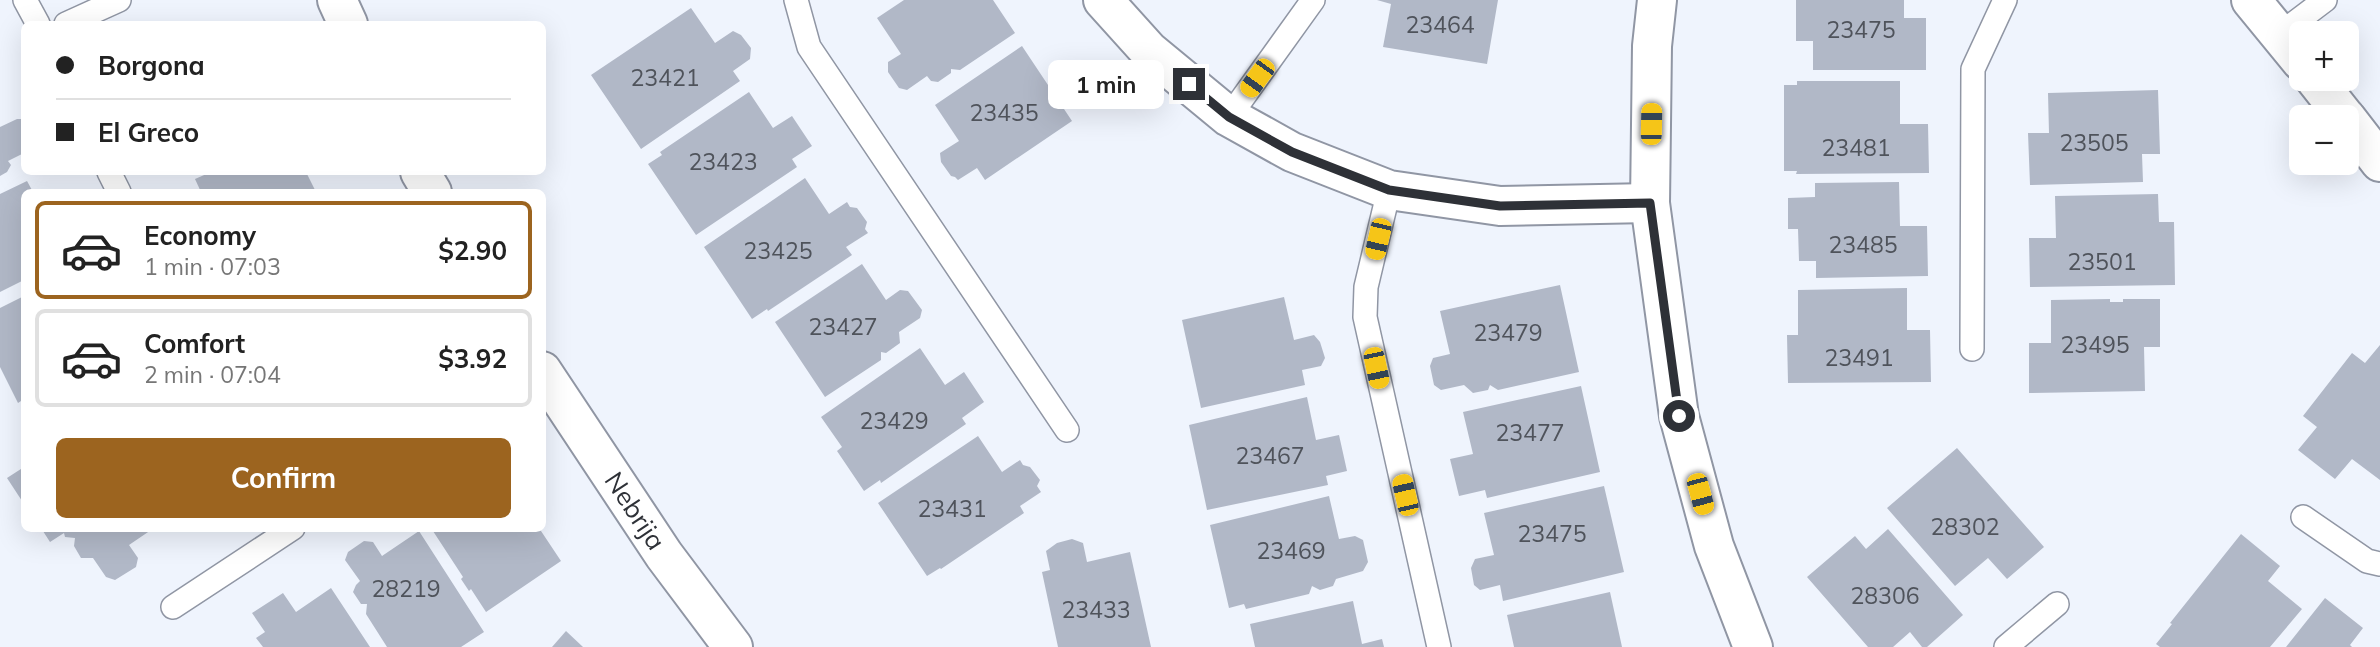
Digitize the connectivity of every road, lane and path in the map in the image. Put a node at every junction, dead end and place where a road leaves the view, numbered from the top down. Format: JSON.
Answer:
{"nodes":[{"id":1,"x":25,"y":0,"type":"edge"},
{"id":2,"x":119,"y":0,"type":"edge"},
{"id":3,"x":337,"y":0,"type":"edge"},
{"id":4,"x":796,"y":0,"type":"edge"},
{"id":5,"x":1103,"y":0,"type":"edge"},
{"id":6,"x":1313,"y":0,"type":"edge"},
{"id":7,"x":1657,"y":0,"type":"edge"},
{"id":8,"x":2006,"y":0,"type":"edge"},
{"id":9,"x":2251,"y":0,"type":"edge"},
{"id":10,"x":2325,"y":0,"type":"edge"},
{"id":11,"x":36,"y":21,"type":"edge"},
{"id":12,"x":73,"y":21,"type":"edge"},
{"id":13,"x":347,"y":21,"type":"edge"},
{"id":14,"x":2309,"y":21,"type":"edge"},
{"id":15,"x":2289,"y":46,"type":"edge"},
{"id":16,"x":2325,"y":91,"type":"edge"},
{"id":17,"x":2336,"y":105,"type":"edge"},
{"id":18,"x":1229,"y":117,"type":"junction"},
{"id":19,"x":2359,"y":135,"type":"edge"},
{"id":20,"x":2380,"y":162,"type":"edge"},
{"id":21,"x":1389,"y":190,"type":"junction"},
{"id":22,"x":1650,"y":203,"type":"junction"},
{"id":23,"x":1972,"y":349,"type":"dead end"},
{"id":24,"x":546,"y":377,"type":"edge"},
{"id":25,"x":1067,"y":430,"type":"dead end"},
{"id":26,"x":2303,"y":517,"type":"dead end"},
{"id":27,"x":287,"y":532,"type":"edge"},
{"id":28,"x":2380,"y":564,"type":"edge"},
{"id":29,"x":2057,"y":604,"type":"dead end"},
{"id":30,"x":173,"y":607,"type":"dead end"},
{"id":31,"x":733,"y":647,"type":"edge"},
{"id":32,"x":1439,"y":647,"type":"edge"},
{"id":33,"x":1753,"y":647,"type":"edge"},
{"id":34,"x":2006,"y":647,"type":"edge"}],
"edges":[{"from":1,"to":11,"type":"lane"},
{"from":2,"to":12,"type":"lane"},
{"from":3,"to":13,"type":"street"},
{"from":4,"to":25,"type":"lane"},
{"from":5,"to":18,"type":"street"},
{"from":6,"to":18,"type":"lane"},
{"from":7,"to":22,"type":"street"},
{"from":8,"to":23,"type":"lane"},
{"from":9,"to":15,"type":"street"},
{"from":10,"to":14,"type":"lane"},
{"from":16,"to":17,"type":"street"},
{"from":18,"to":21,"type":"street"},
{"from":19,"to":20,"type":"street"},
{"from":21,"to":22,"type":"street"},
{"from":21,"to":32,"type":"lane"},
{"from":22,"to":33,"type":"street"},
{"from":24,"to":31,"type":"street","name":"Nebrija"},
{"from":26,"to":28,"type":"lane"},
{"from":27,"to":30,"type":"lane"},
{"from":29,"to":34,"type":"lane"}]}
